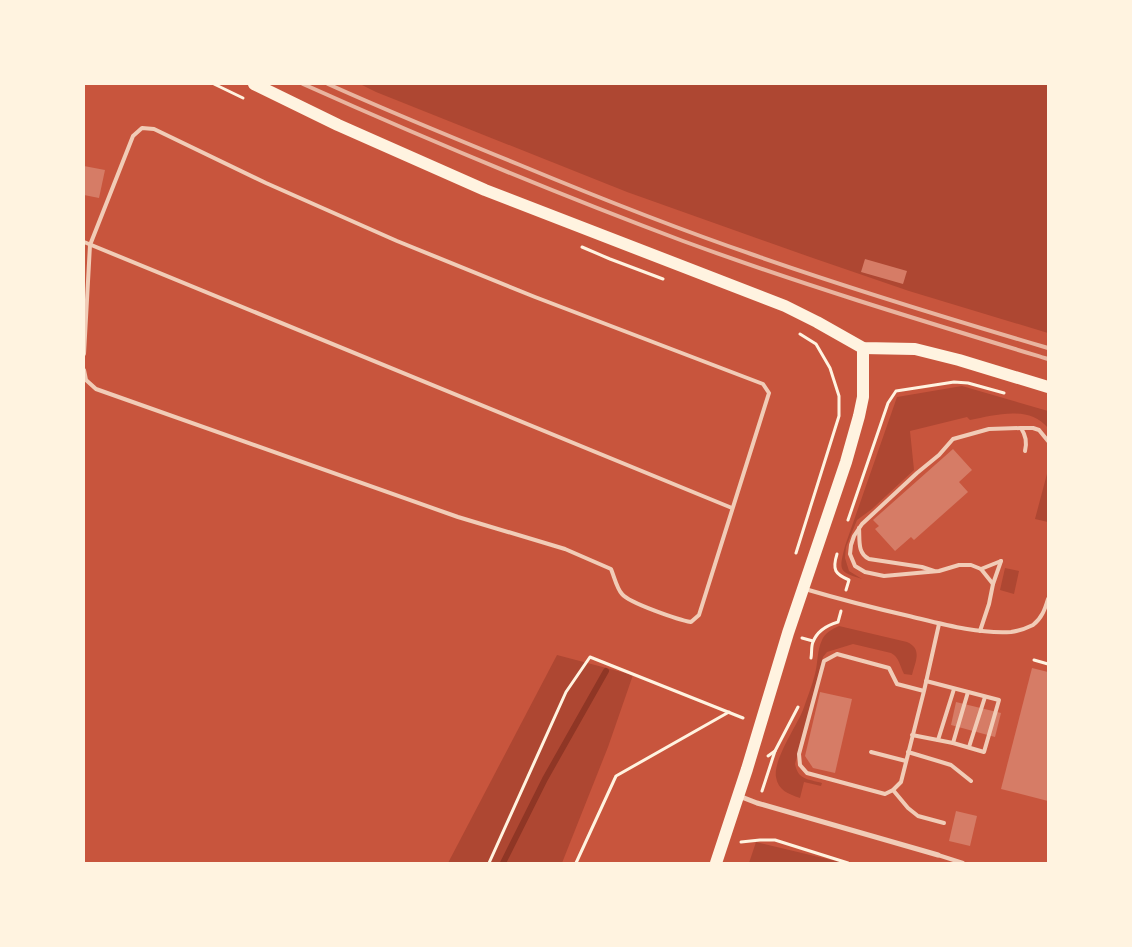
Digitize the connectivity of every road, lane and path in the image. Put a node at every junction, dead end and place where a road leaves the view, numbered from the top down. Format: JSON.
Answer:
{"nodes":[{"id":1,"x":254,"y":84,"type":"edge"},
{"id":2,"x":84,"y":242,"type":"edge"},
{"id":3,"x":90,"y":245,"type":"junction"},
{"id":4,"x":863,"y":348,"type":"junction"},
{"id":5,"x":84,"y":354,"type":"edge"},
{"id":6,"x":84,"y":370,"type":"edge"},
{"id":7,"x":1048,"y":388,"type":"edge"},
{"id":8,"x":1012,"y":395,"type":"dead end"},
{"id":9,"x":1021,"y":428,"type":"junction"},
{"id":10,"x":1048,"y":441,"type":"edge"},
{"id":11,"x":1025,"y":451,"type":"dead end"},
{"id":12,"x":732,"y":508,"type":"junction"},
{"id":13,"x":847,"y":523,"type":"dead end"},
{"id":14,"x":859,"y":527,"type":"junction"},
{"id":15,"x":838,"y":550,"type":"dead end"},
{"id":16,"x":981,"y":569,"type":"junction"},
{"id":17,"x":936,"y":572,"type":"junction"},
{"id":18,"x":848,"y":580,"type":"dead end"},
{"id":19,"x":993,"y":584,"type":"junction"},
{"id":20,"x":803,"y":589,"type":"junction"},
{"id":21,"x":1048,"y":599,"type":"edge"},
{"id":22,"x":838,"y":622,"type":"dead end"},
{"id":23,"x":940,"y":624,"type":"junction"},
{"id":24,"x":980,"y":631,"type":"junction"},
{"id":25,"x":811,"y":659,"type":"dead end"},
{"id":26,"x":1034,"y":660,"type":"dead end"},
{"id":27,"x":1048,"y":664,"type":"edge"},
{"id":28,"x":926,"y":681,"type":"junction"},
{"id":29,"x":954,"y":688,"type":"junction"},
{"id":30,"x":924,"y":691,"type":"junction"},
{"id":31,"x":968,"y":692,"type":"junction"},
{"id":32,"x":985,"y":697,"type":"junction"},
{"id":33,"x":798,"y":706,"type":"dead end"},
{"id":34,"x":729,"y":712,"type":"junction"},
{"id":35,"x":744,"y":718,"type":"dead end"},
{"id":36,"x":912,"y":735,"type":"junction"},
{"id":37,"x":938,"y":740,"type":"junction"},
{"id":38,"x":954,"y":744,"type":"junction"},
{"id":39,"x":969,"y":747,"type":"junction"},
{"id":40,"x":871,"y":752,"type":"dead end"},
{"id":41,"x":908,"y":752,"type":"junction"},
{"id":42,"x":906,"y":762,"type":"junction"},
{"id":43,"x":971,"y":781,"type":"dead end"},
{"id":44,"x":893,"y":790,"type":"junction"},
{"id":45,"x":738,"y":796,"type":"junction"},
{"id":46,"x":757,"y":803,"type":"junction"},
{"id":47,"x":944,"y":823,"type":"dead end"},
{"id":48,"x":723,"y":844,"type":"junction"},
{"id":49,"x":938,"y":855,"type":"joint"},
{"id":50,"x":489,"y":863,"type":"edge"},
{"id":51,"x":576,"y":863,"type":"edge"},
{"id":52,"x":716,"y":863,"type":"edge"},
{"id":53,"x":848,"y":863,"type":"edge"},
{"id":54,"x":963,"y":863,"type":"edge"}],
"edges":[{"from":1,"to":4,"type":"main road"},
{"from":2,"to":3,"type":"lane"},
{"from":3,"to":5,"type":"lane"},
{"from":3,"to":12,"type":"lane"},
{"from":3,"to":12,"type":"lane"},
{"from":4,"to":7,"type":"main road"},
{"from":4,"to":20,"type":"main road"},
{"from":6,"to":12,"type":"lane"},
{"from":8,"to":13,"type":"path"},
{"from":9,"to":10,"type":"lane"},
{"from":9,"to":11,"type":"lane"},
{"from":9,"to":14,"type":"lane"},
{"from":14,"to":17,"type":"lane"},
{"from":14,"to":17,"type":"lane"},
{"from":15,"to":18,"type":"path"},
{"from":16,"to":17,"type":"lane"},
{"from":16,"to":19,"type":"lane"},
{"from":16,"to":19,"type":"lane"},
{"from":19,"to":24,"type":"lane"},
{"from":20,"to":23,"type":"lane"},
{"from":20,"to":45,"type":"main road"},
{"from":21,"to":24,"type":"lane"},
{"from":22,"to":25,"type":"path"},
{"from":23,"to":24,"type":"lane"},
{"from":23,"to":28,"type":"lane"},
{"from":26,"to":27,"type":"path"},
{"from":28,"to":29,"type":"lane"},
{"from":28,"to":30,"type":"lane"},
{"from":29,"to":31,"type":"lane"},
{"from":29,"to":37,"type":"lane"},
{"from":30,"to":36,"type":"lane"},
{"from":30,"to":44,"type":"lane"},
{"from":31,"to":32,"type":"lane"},
{"from":31,"to":38,"type":"lane"},
{"from":32,"to":39,"type":"lane"},
{"from":32,"to":39,"type":"lane"},
{"from":33,"to":46,"type":"path"},
{"from":34,"to":35,"type":"path"},
{"from":34,"to":50,"type":"path"},
{"from":34,"to":51,"type":"path"},
{"from":36,"to":37,"type":"lane"},
{"from":36,"to":41,"type":"lane"},
{"from":37,"to":38,"type":"lane"},
{"from":38,"to":39,"type":"lane"},
{"from":40,"to":42,"type":"lane"},
{"from":41,"to":42,"type":"lane"},
{"from":41,"to":43,"type":"lane"},
{"from":42,"to":44,"type":"lane"},
{"from":44,"to":47,"type":"lane"},
{"from":45,"to":46,"type":"street"},
{"from":45,"to":48,"type":"main road"},
{"from":46,"to":49,"type":"street"},
{"from":48,"to":52,"type":"main road"},
{"from":48,"to":53,"type":"path"},
{"from":49,"to":54,"type":"lane"}]}
